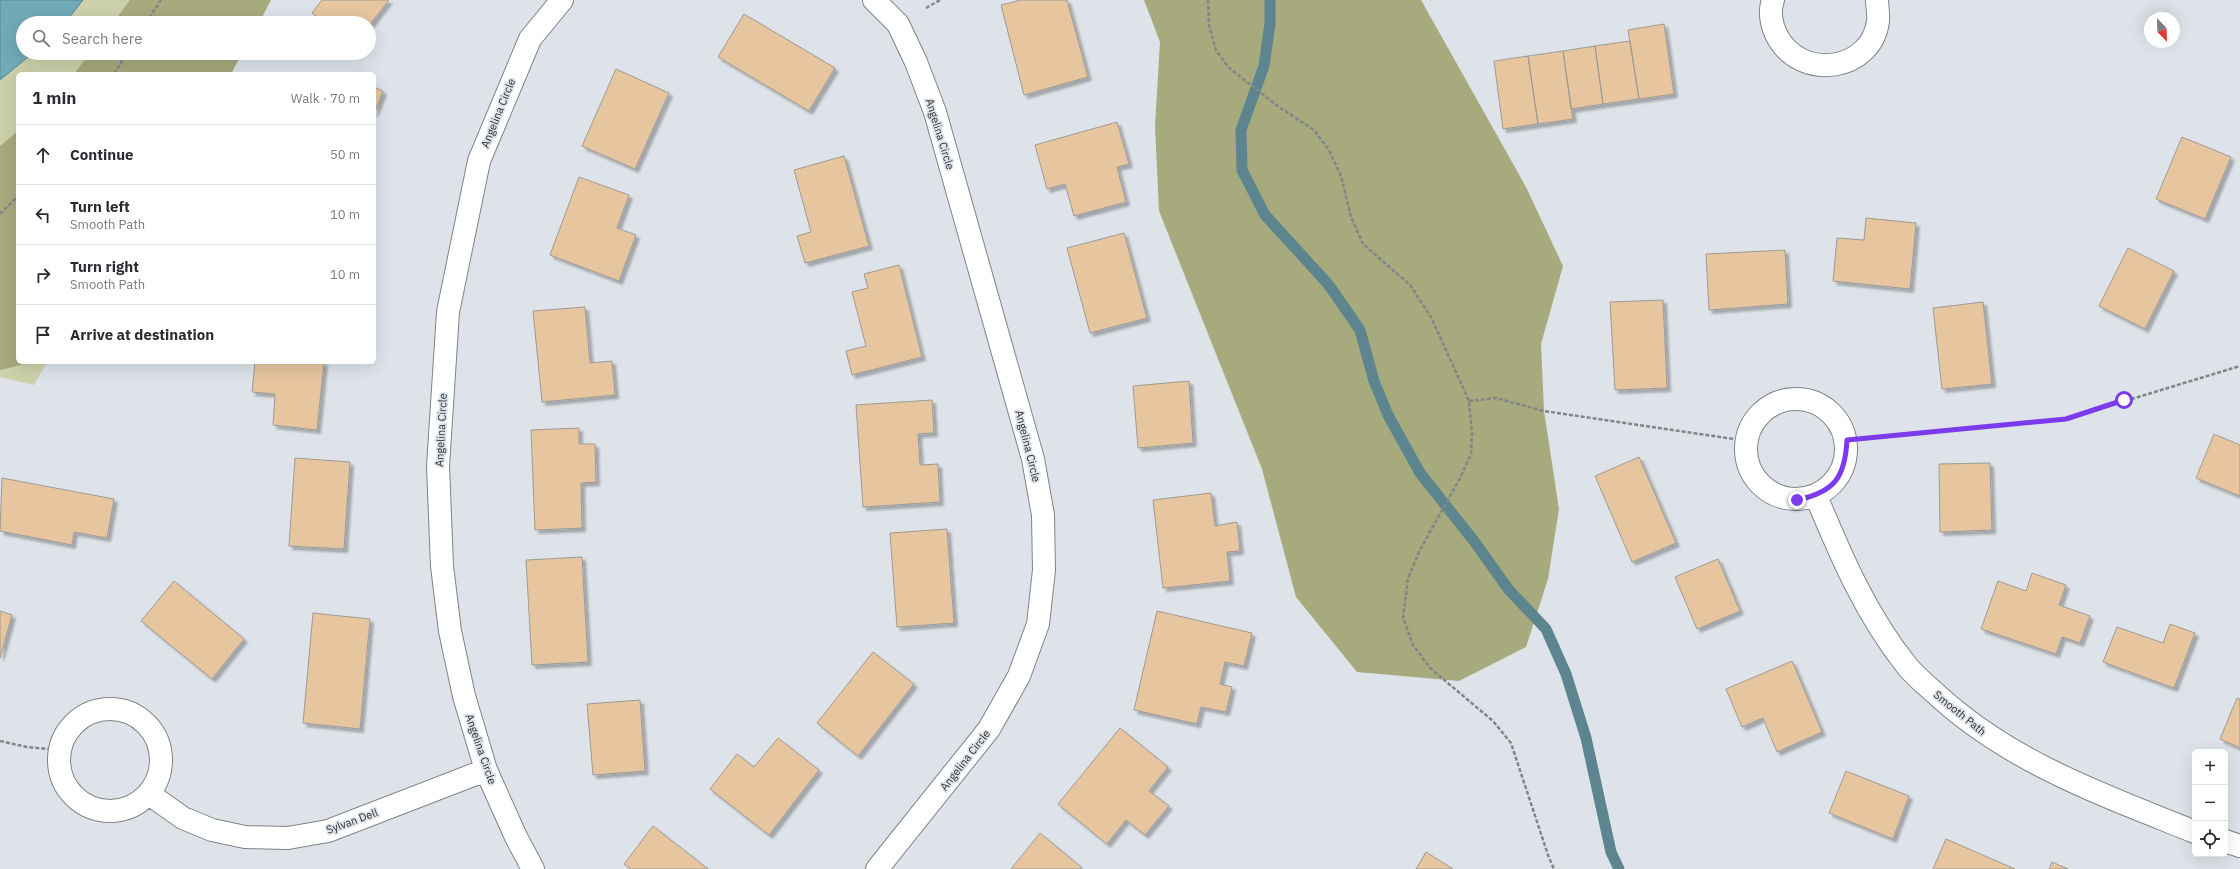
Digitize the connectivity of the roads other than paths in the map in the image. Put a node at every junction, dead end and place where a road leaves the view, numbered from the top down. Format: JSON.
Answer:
{"nodes":[{"id":1,"x":562,"y":0,"type":"edge"},
{"id":2,"x":874,"y":0,"type":"edge"},
{"id":3,"x":1773,"y":0,"type":"edge"},
{"id":4,"x":1877,"y":0,"type":"edge"},
{"id":5,"x":1816,"y":496,"type":"junction"},
{"id":6,"x":486,"y":770,"type":"junction"},
{"id":7,"x":149,"y":794,"type":"junction"},
{"id":8,"x":2192,"y":831,"type":"edge"},
{"id":9,"x":2228,"y":842,"type":"edge"},
{"id":10,"x":2240,"y":846,"type":"edge"},
{"id":11,"x":533,"y":869,"type":"edge"},
{"id":12,"x":877,"y":869,"type":"edge"}],
"edges":[{"from":1,"to":6,"type":"street","name":"Angelina Circle"},
{"from":2,"to":12,"type":"street","name":"Angelina Circle"},
{"from":3,"to":4,"type":"street"},
{"from":5,"to":5,"type":"street"},
{"from":5,"to":8,"type":"street","name":"Smooth Path"},
{"from":6,"to":7,"type":"street","name":"Sylvan Dell"},
{"from":6,"to":11,"type":"street","name":"Angelina Circle"},
{"from":7,"to":7,"type":"street"},
{"from":9,"to":10,"type":"street"}]}
